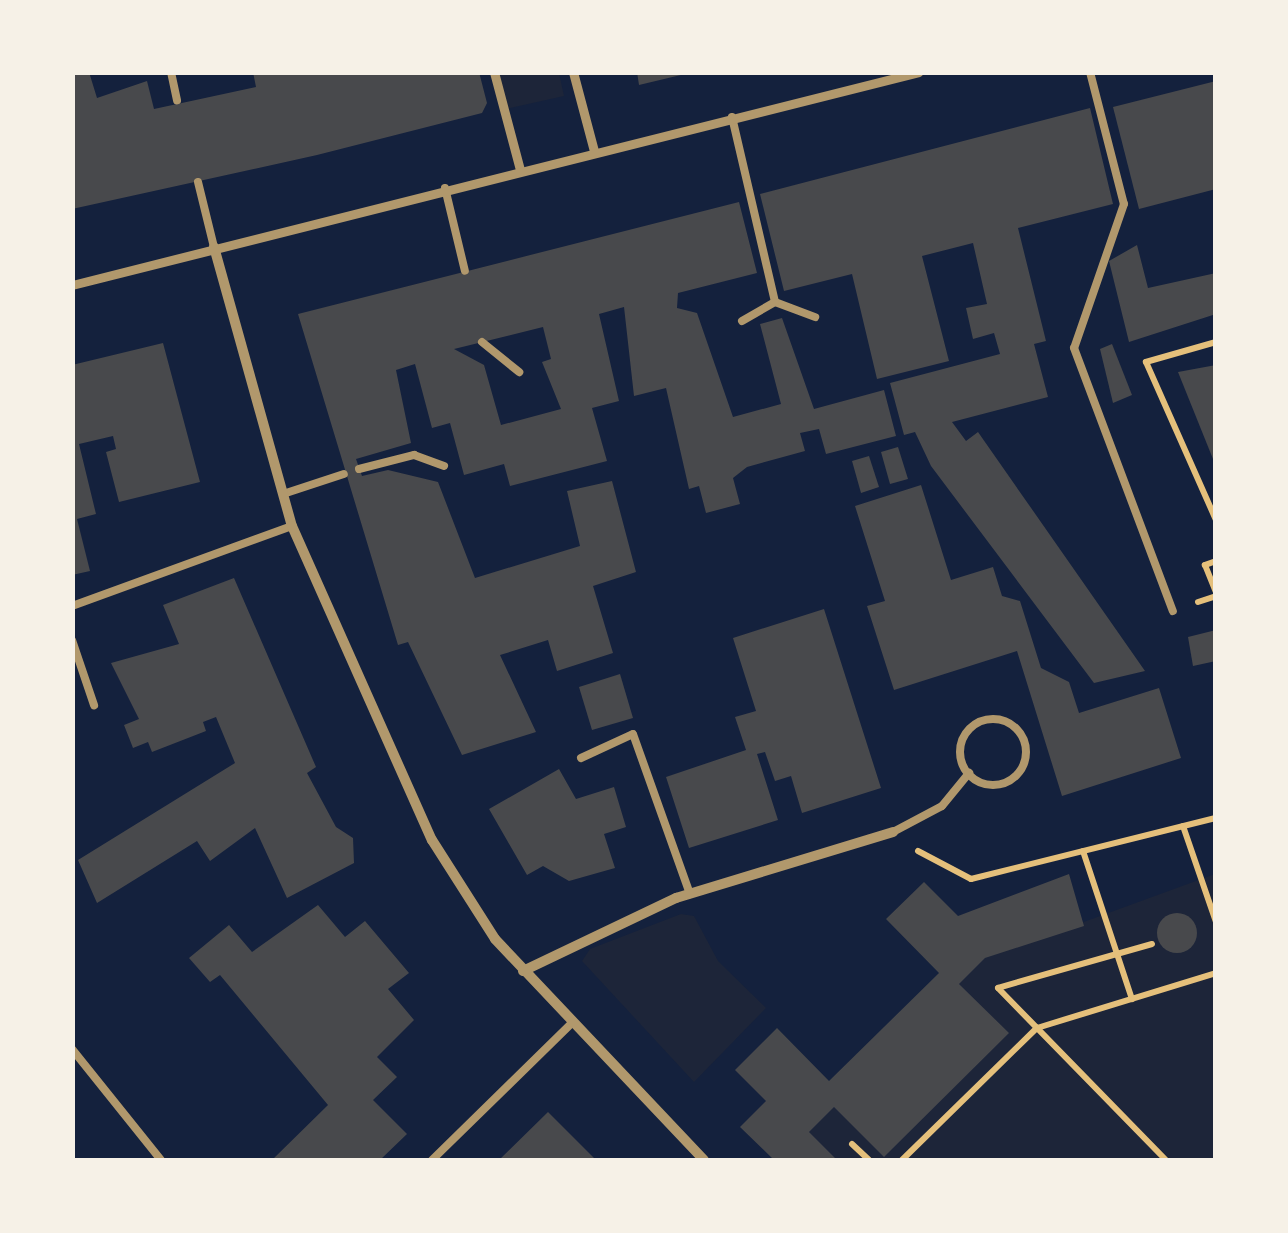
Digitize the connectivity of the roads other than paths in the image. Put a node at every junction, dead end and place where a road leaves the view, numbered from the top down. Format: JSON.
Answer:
{"nodes":[{"id":1,"x":171,"y":72,"type":"edge"},
{"id":2,"x":494,"y":72,"type":"edge"},
{"id":3,"x":572,"y":72,"type":"edge"},
{"id":4,"x":919,"y":72,"type":"edge"},
{"id":5,"x":1090,"y":72,"type":"edge"},
{"id":6,"x":177,"y":100,"type":"dead end"},
{"id":7,"x":732,"y":118,"type":"junction"},
{"id":8,"x":594,"y":150,"type":"junction"},
{"id":9,"x":520,"y":170,"type":"junction"},
{"id":10,"x":198,"y":182,"type":"dead end"},
{"id":11,"x":444,"y":188,"type":"junction"},
{"id":12,"x":214,"y":247,"type":"junction"},
{"id":13,"x":465,"y":271,"type":"dead end"},
{"id":14,"x":72,"y":285,"type":"edge"},
{"id":15,"x":775,"y":302,"type":"junction"},
{"id":16,"x":815,"y":317,"type":"dead end"},
{"id":17,"x":742,"y":320,"type":"dead end"},
{"id":18,"x":482,"y":342,"type":"dead end"},
{"id":19,"x":519,"y":372,"type":"dead end"},
{"id":20,"x":444,"y":466,"type":"dead end"},
{"id":21,"x":359,"y":468,"type":"dead end"},
{"id":22,"x":344,"y":474,"type":"dead end"},
{"id":23,"x":283,"y":494,"type":"junction"},
{"id":24,"x":292,"y":526,"type":"junction"},
{"id":25,"x":72,"y":606,"type":"edge"},
{"id":26,"x":1173,"y":611,"type":"dead end"},
{"id":27,"x":72,"y":640,"type":"edge"},
{"id":28,"x":94,"y":706,"type":"dead end"},
{"id":29,"x":581,"y":758,"type":"dead end"},
{"id":30,"x":970,"y":773,"type":"junction"},
{"id":31,"x":894,"y":832,"type":"joint"},
{"id":32,"x":690,"y":894,"type":"junction"},
{"id":33,"x":523,"y":970,"type":"junction"},
{"id":34,"x":572,"y":1022,"type":"junction"},
{"id":35,"x":72,"y":1049,"type":"edge"},
{"id":36,"x":83,"y":1061,"type":"junction"},
{"id":37,"x":72,"y":1069,"type":"edge"},
{"id":38,"x":161,"y":1160,"type":"edge"},
{"id":39,"x":432,"y":1160,"type":"edge"},
{"id":40,"x":704,"y":1160,"type":"edge"}],
"edges":[{"from":1,"to":6,"type":"lane"},
{"from":2,"to":9,"type":"street"},
{"from":3,"to":8,"type":"street"},
{"from":4,"to":7,"type":"street"},
{"from":5,"to":26,"type":"lane"},
{"from":7,"to":8,"type":"street"},
{"from":7,"to":15,"type":"lane"},
{"from":8,"to":9,"type":"street"},
{"from":9,"to":11,"type":"street"},
{"from":10,"to":12,"type":"lane"},
{"from":11,"to":12,"type":"street"},
{"from":11,"to":13,"type":"lane"},
{"from":12,"to":14,"type":"street"},
{"from":12,"to":23,"type":"street"},
{"from":15,"to":16,"type":"lane"},
{"from":15,"to":17,"type":"lane"},
{"from":18,"to":19,"type":"lane"},
{"from":20,"to":21,"type":"lane"},
{"from":22,"to":23,"type":"lane"},
{"from":23,"to":24,"type":"street"},
{"from":24,"to":25,"type":"lane"},
{"from":24,"to":33,"type":"street"},
{"from":27,"to":28,"type":"lane"},
{"from":29,"to":32,"type":"lane"},
{"from":30,"to":30,"type":"lane"},
{"from":30,"to":31,"type":"lane"},
{"from":31,"to":32,"type":"street"},
{"from":32,"to":33,"type":"street"},
{"from":33,"to":34,"type":"street"},
{"from":34,"to":39,"type":"lane"},
{"from":34,"to":40,"type":"street"},
{"from":35,"to":36,"type":"lane"},
{"from":36,"to":37,"type":"lane"},
{"from":36,"to":38,"type":"lane"}]}
